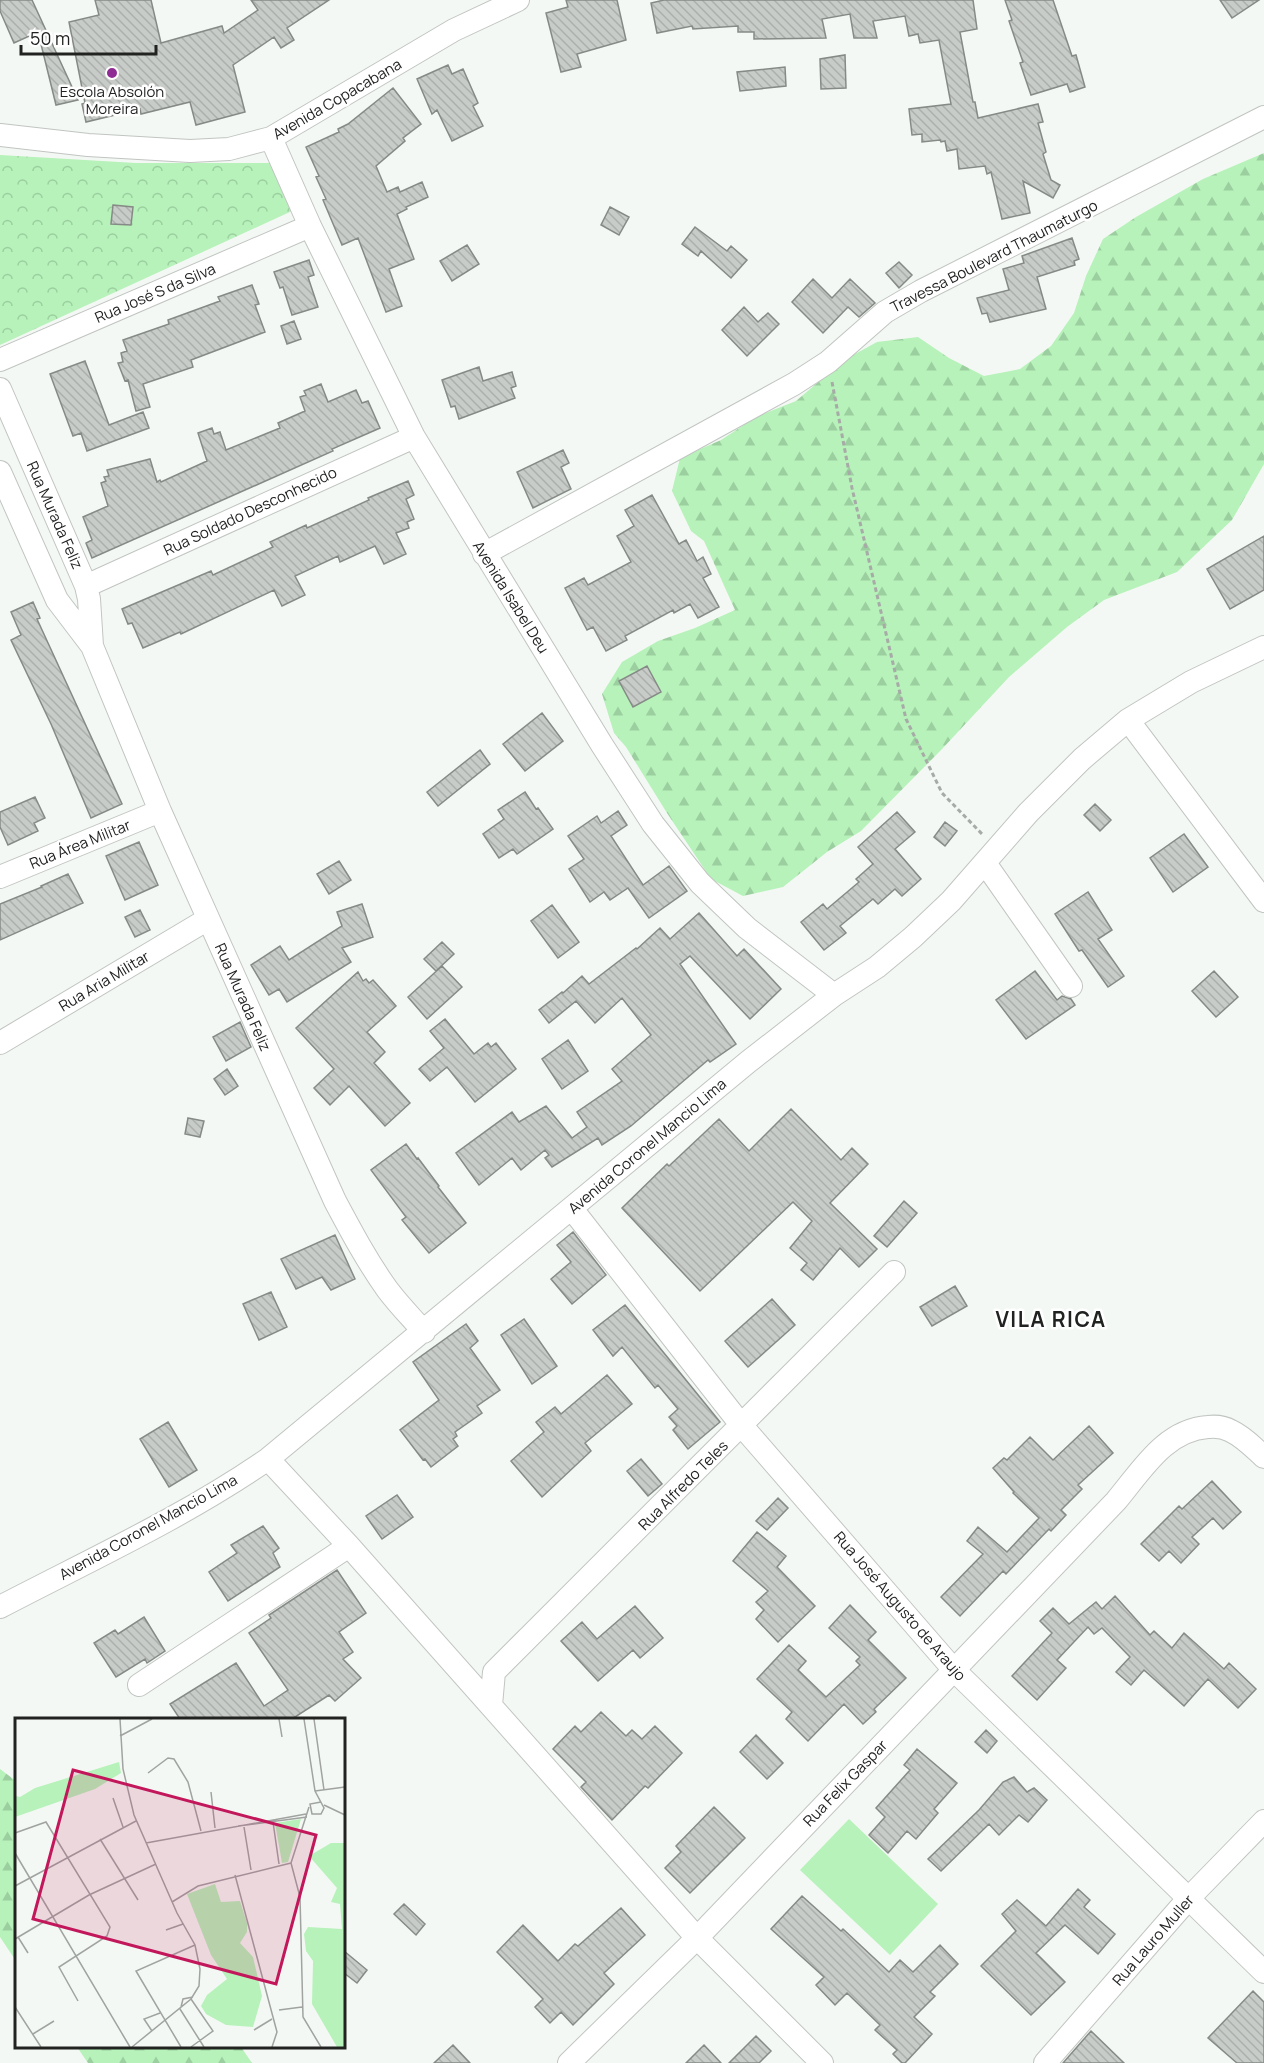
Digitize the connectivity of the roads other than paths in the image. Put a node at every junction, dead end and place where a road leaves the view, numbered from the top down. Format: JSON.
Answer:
{"nodes":[{"id":1,"x":518,"y":0,"type":"edge"},
{"id":2,"x":1264,"y":117,"type":"edge"},
{"id":3,"x":0,"y":135,"type":"edge"},
{"id":4,"x":271,"y":138,"type":"junction"},
{"id":5,"x":310,"y":226,"type":"junction"},
{"id":6,"x":0,"y":360,"type":"edge"},
{"id":7,"x":0,"y":389,"type":"edge"},
{"id":8,"x":414,"y":437,"type":"junction"},
{"id":9,"x":39,"y":479,"type":"junction"},
{"id":10,"x":4,"y":482,"type":"edge"},
{"id":11,"x":484,"y":554,"type":"junction"},
{"id":12,"x":86,"y":586,"type":"junction"},
{"id":13,"x":92,"y":646,"type":"junction"},
{"id":14,"x":1264,"y":647,"type":"edge"},
{"id":15,"x":1128,"y":720,"type":"junction"},
{"id":16,"x":160,"y":811,"type":"junction"},
{"id":17,"x":991,"y":856,"type":"junction"},
{"id":18,"x":0,"y":876,"type":"edge"},
{"id":19,"x":1264,"y":901,"type":"edge"},
{"id":20,"x":208,"y":919,"type":"junction"},
{"id":21,"x":1071,"y":986,"type":"dead end"},
{"id":22,"x":834,"y":995,"type":"junction"},
{"id":23,"x":0,"y":1043,"type":"edge"},
{"id":24,"x":572,"y":1209,"type":"junction"},
{"id":25,"x":894,"y":1272,"type":"dead end"},
{"id":26,"x":424,"y":1332,"type":"junction"},
{"id":27,"x":742,"y":1426,"type":"junction"},
{"id":28,"x":1264,"y":1457,"type":"edge"},
{"id":29,"x":268,"y":1459,"type":"junction"},
{"id":30,"x":350,"y":1546,"type":"junction"},
{"id":31,"x":0,"y":1607,"type":"edge"},
{"id":32,"x":954,"y":1670,"type":"junction"},
{"id":33,"x":139,"y":1685,"type":"dead end"},
{"id":34,"x":491,"y":1705,"type":"junction"},
{"id":35,"x":1264,"y":1821,"type":"edge"},
{"id":36,"x":1188,"y":1899,"type":"junction"},
{"id":37,"x":697,"y":1938,"type":"junction"},
{"id":38,"x":1264,"y":1972,"type":"edge"},
{"id":39,"x":569,"y":2063,"type":"edge"},
{"id":40,"x":822,"y":2063,"type":"edge"},
{"id":41,"x":1045,"y":2063,"type":"edge"}],
"edges":[{"from":1,"to":4,"type":"street","name":"Avenida Copacabana"},
{"from":2,"to":11,"type":"street","name":"Travessa Boulevard Thaumaturgo"},
{"from":3,"to":4,"type":"street","name":"Avenida Copacabana"},
{"from":4,"to":5,"type":"street","name":"Avenida Isabel Deu"},
{"from":5,"to":6,"type":"street","name":"Rua José S da Silva"},
{"from":5,"to":8,"type":"street","name":"Avenida Isabel Deu"},
{"from":7,"to":9,"type":"street","name":"Rua Murada Feliz"},
{"from":8,"to":11,"type":"street","name":"Avenida Isabel Deu"},
{"from":8,"to":12,"type":"street","name":"Rua Soldado Desconhecido"},
{"from":9,"to":10,"type":"street"},
{"from":9,"to":12,"type":"street","name":"Rua Murada Feliz"},
{"from":10,"to":13,"type":"street","name":"Rua Murada Feliz"},
{"from":11,"to":22,"type":"street","name":"Avenida Isabel Deu"},
{"from":12,"to":13,"type":"street","name":"Rua Murada Feliz"},
{"from":13,"to":16,"type":"street","name":"Rua Murada Feliz"},
{"from":14,"to":15,"type":"street","name":"Avenida Coronel Mancio Lima"},
{"from":15,"to":17,"type":"street","name":"Avenida Coronel Mancio Lima"},
{"from":15,"to":19,"type":"street"},
{"from":16,"to":18,"type":"street","name":"Rua Área Militar"},
{"from":16,"to":20,"type":"street","name":"Rua Murada Feliz"},
{"from":17,"to":21,"type":"street"},
{"from":17,"to":22,"type":"street","name":"Avenida Coronel Mancio Lima"},
{"from":20,"to":23,"type":"street","name":"Rua Aria Militar"},
{"from":20,"to":26,"type":"street","name":"Rua Murada Feliz"},
{"from":22,"to":24,"type":"street","name":"Avenida Coronel Mancio Lima"},
{"from":24,"to":26,"type":"street","name":"Avenida Coronel Mancio Lima"},
{"from":24,"to":27,"type":"street","name":"Rua José Augusto de Araujo"},
{"from":25,"to":27,"type":"street","name":"Rua Alfredo Teles"},
{"from":26,"to":29,"type":"street","name":"Avenida Coronel Mancio Lima"},
{"from":27,"to":32,"type":"street","name":"Rua José Augusto de Araujo"},
{"from":27,"to":34,"type":"street","name":"Rua Alfredo Teles"},
{"from":28,"to":32,"type":"street","name":"Rua Felix Gaspar"},
{"from":29,"to":30,"type":"street"},
{"from":29,"to":31,"type":"street","name":"Avenida Coronel Mancio Lima"},
{"from":30,"to":33,"type":"street"},
{"from":30,"to":34,"type":"street"},
{"from":32,"to":36,"type":"street","name":"Rua José Augusto de Araujo"},
{"from":32,"to":37,"type":"street","name":"Rua Felix Gaspar"},
{"from":34,"to":37,"type":"street"},
{"from":35,"to":36,"type":"street","name":"Rua Lauro Muller"},
{"from":36,"to":38,"type":"street","name":"Rua José Augusto de Araujo"},
{"from":36,"to":41,"type":"street","name":"Rua Lauro Muller"},
{"from":37,"to":39,"type":"street","name":"Rua Felix Gaspar"},
{"from":37,"to":40,"type":"street"}]}
